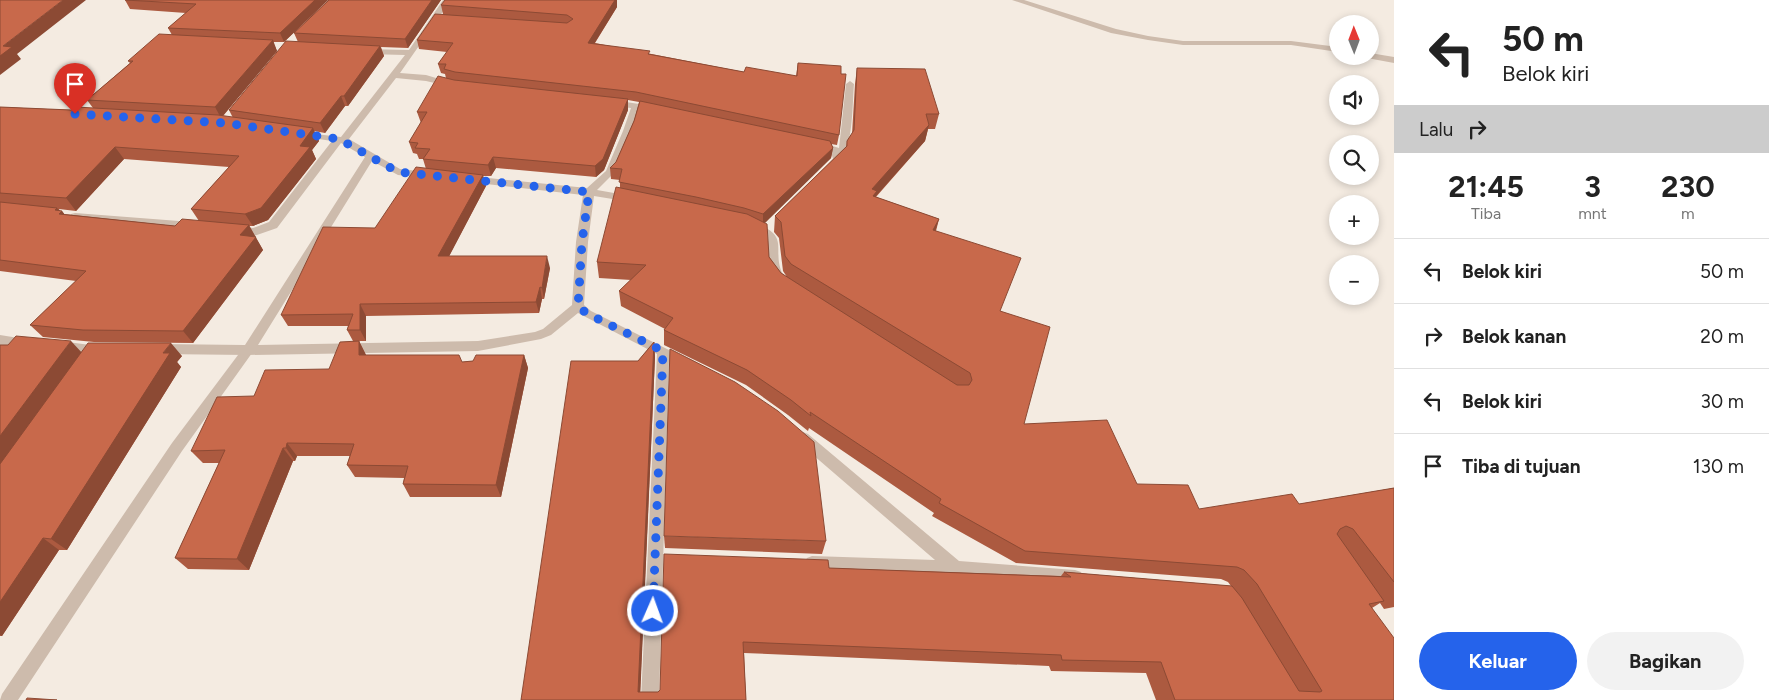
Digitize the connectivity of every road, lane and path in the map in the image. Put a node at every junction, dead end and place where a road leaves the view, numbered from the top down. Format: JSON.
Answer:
{"nodes":[{"id":1,"x":447,"y":0,"type":"edge"},
{"id":2,"x":1016,"y":0,"type":"edge"},
{"id":3,"x":1329,"y":49,"type":"edge"},
{"id":4,"x":353,"y":51,"type":"edge"},
{"id":5,"x":411,"y":53,"type":"junction"},
{"id":6,"x":1379,"y":58,"type":"edge"},
{"id":7,"x":1394,"y":60,"type":"edge"},
{"id":8,"x":398,"y":75,"type":"junction"},
{"id":9,"x":850,"y":84,"type":"dead end"},
{"id":10,"x":467,"y":87,"type":"edge"},
{"id":11,"x":606,"y":102,"type":"edge"},
{"id":12,"x":292,"y":132,"type":"edge"},
{"id":13,"x":343,"y":140,"type":"junction"},
{"id":14,"x":805,"y":142,"type":"edge"},
{"id":15,"x":365,"y":153,"type":"junction"},
{"id":16,"x":838,"y":155,"type":"junction"},
{"id":17,"x":436,"y":176,"type":"edge"},
{"id":18,"x":456,"y":178,"type":"edge"},
{"id":19,"x":818,"y":180,"type":"edge"},
{"id":20,"x":589,"y":192,"type":"junction"},
{"id":21,"x":643,"y":201,"type":"edge"},
{"id":22,"x":68,"y":215,"type":"edge"},
{"id":23,"x":740,"y":223,"type":"edge"},
{"id":24,"x":206,"y":228,"type":"edge"},
{"id":25,"x":225,"y":229,"type":"edge"},
{"id":26,"x":784,"y":284,"type":"edge"},
{"id":27,"x":578,"y":307,"type":"junction"},
{"id":28,"x":0,"y":340,"type":"edge"},
{"id":29,"x":478,"y":346,"type":"junction"},
{"id":30,"x":150,"y":349,"type":"edge"},
{"id":31,"x":248,"y":350,"type":"junction"},
{"id":32,"x":663,"y":351,"type":"junction"},
{"id":33,"x":474,"y":361,"type":"edge"},
{"id":34,"x":83,"y":369,"type":"edge"},
{"id":35,"x":697,"y":369,"type":"edge"},
{"id":36,"x":789,"y":427,"type":"edge"},
{"id":37,"x":654,"y":557,"type":"junction"},
{"id":38,"x":674,"y":558,"type":"edge"},
{"id":39,"x":800,"y":562,"type":"edge"},
{"id":40,"x":956,"y":568,"type":"junction"},
{"id":41,"x":1084,"y":578,"type":"edge"},
{"id":42,"x":8,"y":700,"type":"edge"},
{"id":43,"x":650,"y":700,"type":"edge"}],
"edges":[{"from":1,"to":5,"type":"street"},
{"from":2,"to":3,"type":"street"},
{"from":4,"to":5,"type":"street"},
{"from":5,"to":8,"type":"street"},
{"from":6,"to":7,"type":"street"},
{"from":8,"to":10,"type":"street"},
{"from":8,"to":13,"type":"street"},
{"from":9,"to":16,"type":"street"},
{"from":11,"to":20,"type":"street"},
{"from":12,"to":13,"type":"street"},
{"from":13,"to":15,"type":"street"},
{"from":13,"to":25,"type":"street"},
{"from":14,"to":16,"type":"street"},
{"from":15,"to":17,"type":"street"},
{"from":15,"to":31,"type":"street"},
{"from":16,"to":19,"type":"street"},
{"from":18,"to":20,"type":"street"},
{"from":20,"to":21,"type":"street"},
{"from":20,"to":27,"type":"street"},
{"from":22,"to":24,"type":"street"},
{"from":23,"to":26,"type":"street"},
{"from":27,"to":29,"type":"street"},
{"from":27,"to":32,"type":"street"},
{"from":28,"to":34,"type":"street"},
{"from":29,"to":31,"type":"street"},
{"from":29,"to":33,"type":"street"},
{"from":30,"to":31,"type":"street"},
{"from":31,"to":42,"type":"street"},
{"from":32,"to":35,"type":"street"},
{"from":32,"to":37,"type":"street"},
{"from":36,"to":40,"type":"street"},
{"from":37,"to":38,"type":"street"},
{"from":37,"to":43,"type":"street"},
{"from":39,"to":40,"type":"street"},
{"from":40,"to":41,"type":"street"}]}
